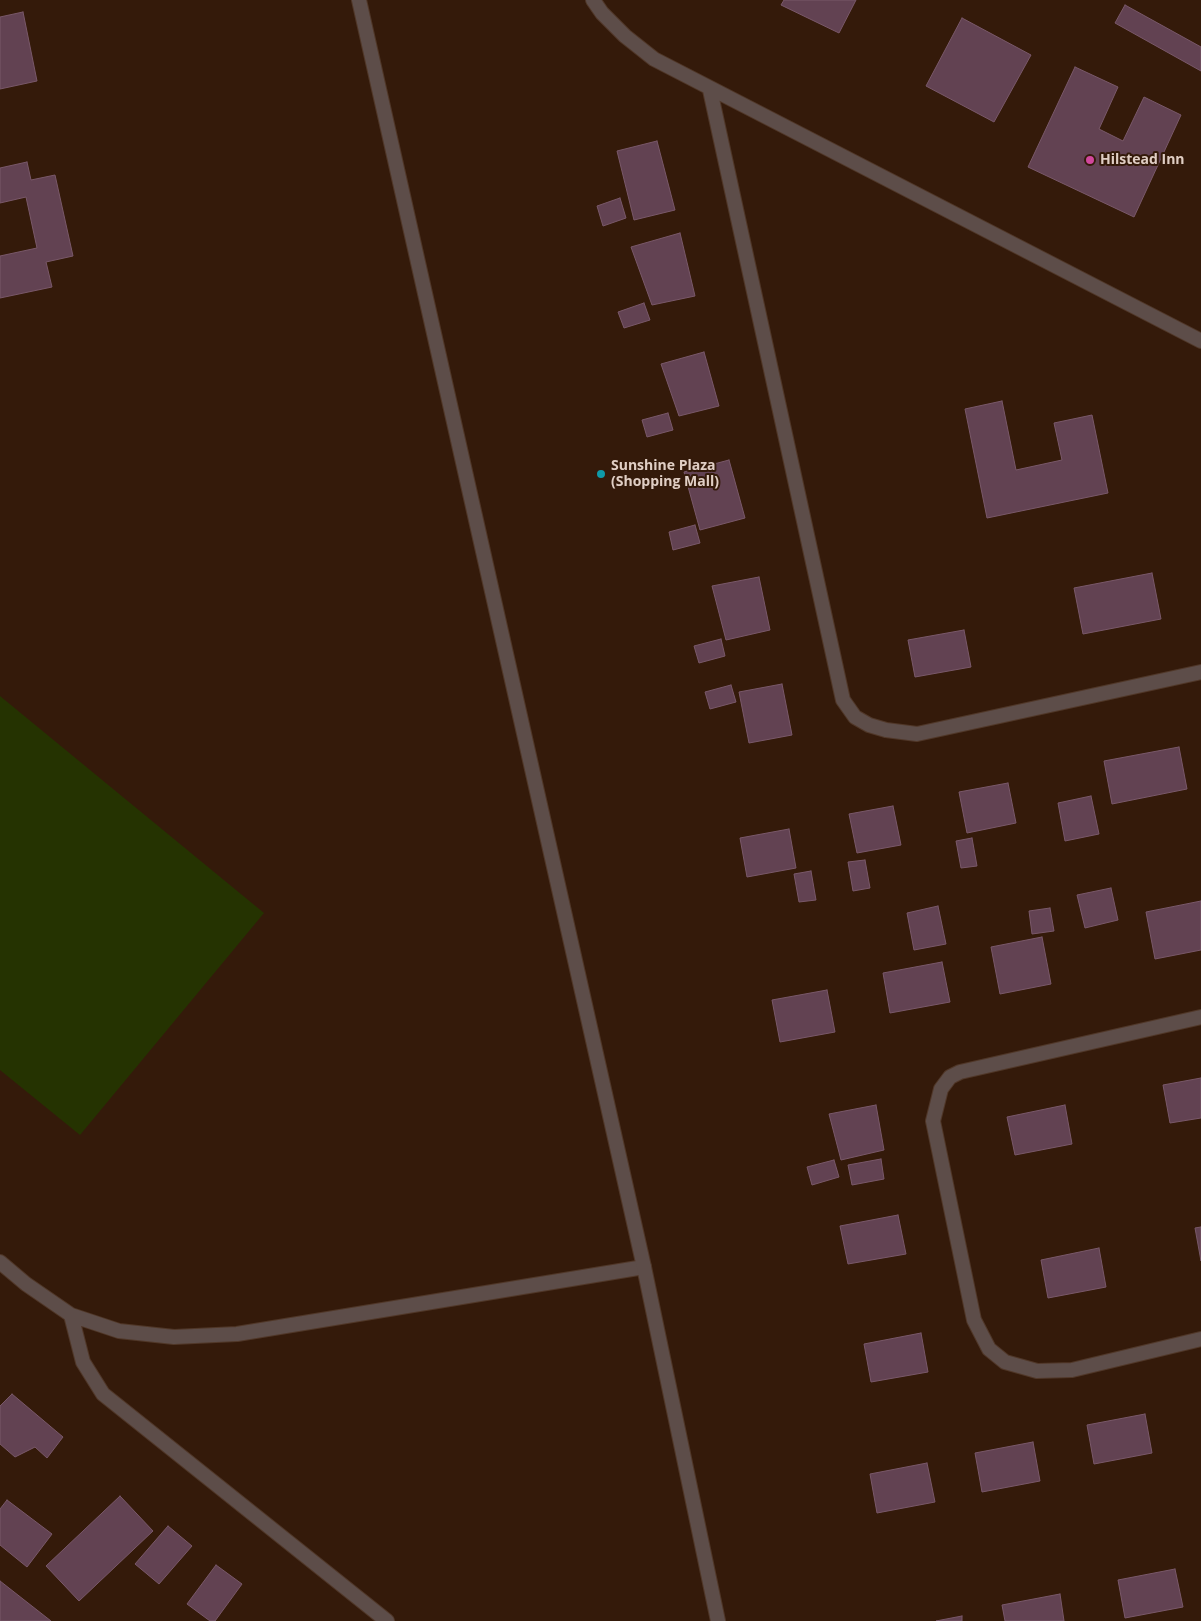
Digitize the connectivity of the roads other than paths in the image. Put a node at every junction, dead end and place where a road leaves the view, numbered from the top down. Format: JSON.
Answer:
{"nodes":[{"id":1,"x":359,"y":0,"type":"edge"},
{"id":2,"x":593,"y":0,"type":"edge"},
{"id":3,"x":710,"y":90,"type":"junction"},
{"id":4,"x":1201,"y":341,"type":"edge"},
{"id":5,"x":1201,"y":672,"type":"edge"},
{"id":6,"x":1201,"y":1017,"type":"edge"},
{"id":7,"x":0,"y":1262,"type":"edge"},
{"id":8,"x":644,"y":1267,"type":"junction"},
{"id":9,"x":71,"y":1315,"type":"junction"},
{"id":10,"x":1201,"y":1339,"type":"edge"},
{"id":11,"x":387,"y":1621,"type":"edge"},
{"id":12,"x":718,"y":1621,"type":"edge"}],
"edges":[{"from":1,"to":8,"type":"street"},
{"from":2,"to":3,"type":"street"},
{"from":3,"to":4,"type":"street"},
{"from":3,"to":5,"type":"street"},
{"from":6,"to":10,"type":"street"},
{"from":7,"to":9,"type":"street"},
{"from":8,"to":9,"type":"street"},
{"from":8,"to":12,"type":"street"},
{"from":9,"to":11,"type":"street"}]}
